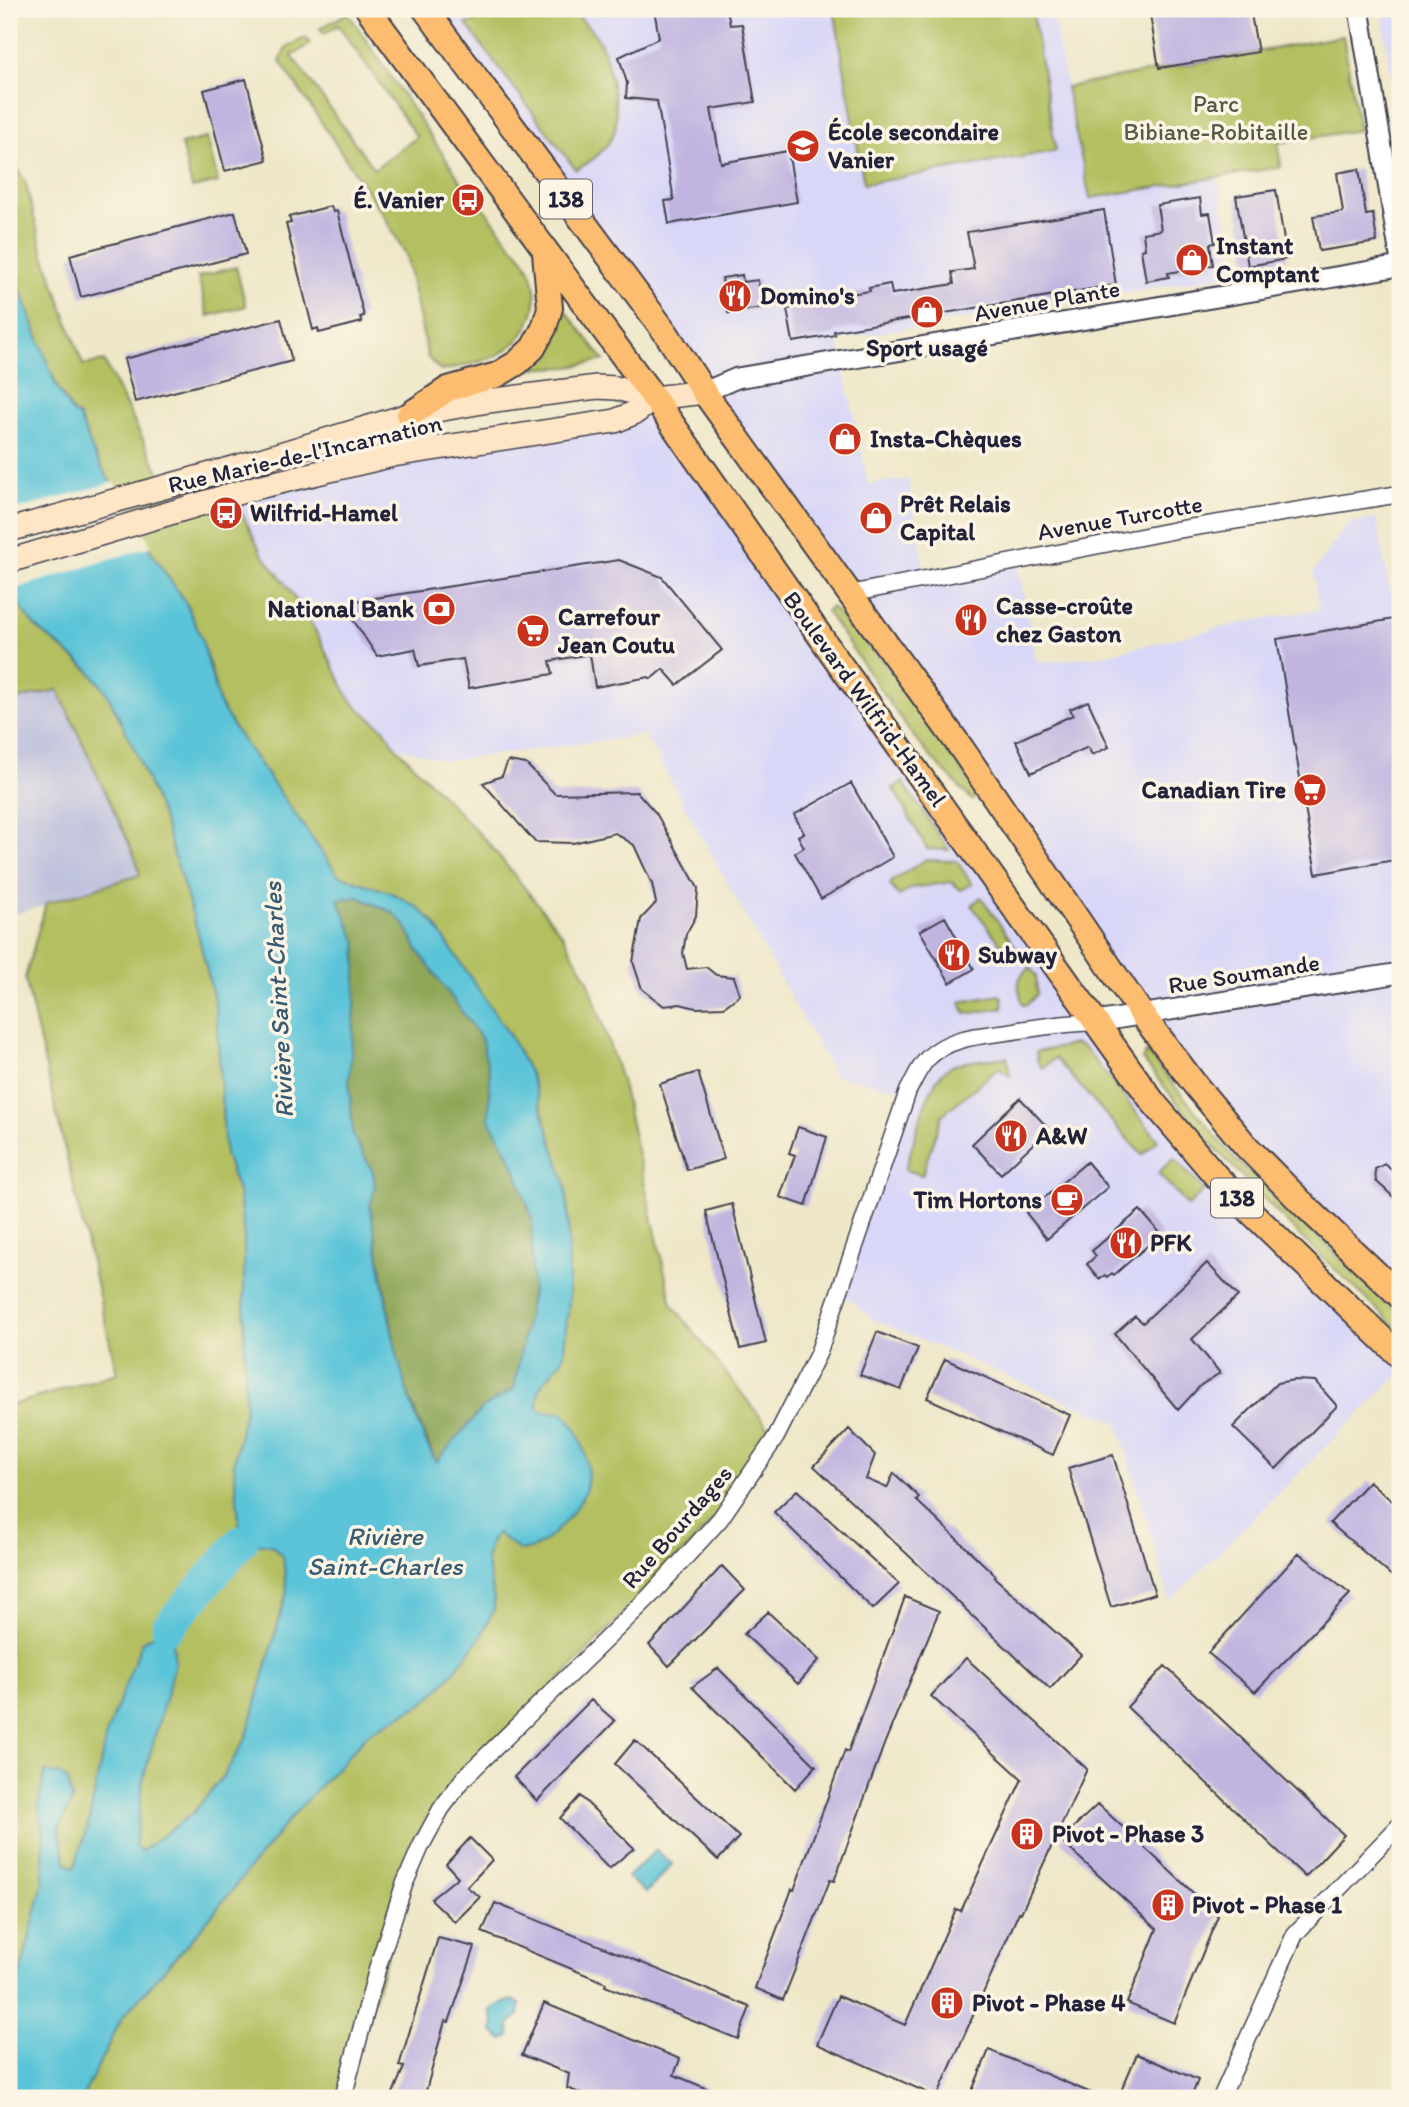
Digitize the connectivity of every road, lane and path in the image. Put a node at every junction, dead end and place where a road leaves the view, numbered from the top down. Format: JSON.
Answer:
{"nodes":[{"id":1,"x":368,"y":9,"type":"edge"},
{"id":2,"x":425,"y":9,"type":"edge"},
{"id":3,"x":1359,"y":9,"type":"edge"},
{"id":4,"x":545,"y":252,"type":"junction"},
{"id":5,"x":1400,"y":256,"type":"edge"},
{"id":6,"x":1400,"y":266,"type":"edge"},
{"id":7,"x":704,"y":392,"type":"junction"},
{"id":8,"x":654,"y":398,"type":"junction"},
{"id":9,"x":409,"y":415,"type":"junction"},
{"id":10,"x":1400,"y":494,"type":"edge"},
{"id":11,"x":9,"y":530,"type":"edge"},
{"id":12,"x":9,"y":561,"type":"edge"},
{"id":13,"x":849,"y":594,"type":"junction"},
{"id":14,"x":1400,"y":973,"type":"edge"},
{"id":15,"x":1143,"y":1016,"type":"junction"},
{"id":16,"x":1096,"y":1022,"type":"junction"},
{"id":17,"x":1400,"y":1296,"type":"edge"},
{"id":18,"x":1400,"y":1356,"type":"edge"},
{"id":19,"x":1400,"y":1825,"type":"edge"},
{"id":20,"x":343,"y":2098,"type":"edge"},
{"id":21,"x":1221,"y":2098,"type":"edge"}],
"edges":[{"from":1,"to":4,"type":"main road","name":"Boulevard Wilfrid-Hamel","number":"138"},
{"from":2,"to":7,"type":"main road","name":"Boulevard Wilfrid-Hamel","number":"138"},
{"from":3,"to":5,"type":"street"},
{"from":4,"to":8,"type":"main road","name":"Boulevard Wilfrid-Hamel","number":"138"},
{"from":4,"to":9,"type":"main road"},
{"from":6,"to":7,"type":"street","name":"Avenue Plante"},
{"from":7,"to":8,"type":"main road","name":"Rue Marie-de-l'Incarnation"},
{"from":7,"to":13,"type":"main road","name":"Boulevard Wilfrid-Hamel","number":"138"},
{"from":8,"to":9,"type":"main road","name":"Rue Marie-de-l'Incarnation"},
{"from":8,"to":12,"type":"main road","name":"Rue Marie-de-l'Incarnation"},
{"from":8,"to":16,"type":"main road","name":"Boulevard Wilfrid-Hamel","number":"138"},
{"from":9,"to":11,"type":"main road","name":"Rue Marie-de-l'Incarnation"},
{"from":10,"to":13,"type":"street","name":"Avenue Turcotte"},
{"from":13,"to":15,"type":"main road","name":"Boulevard Wilfrid-Hamel","number":"138"},
{"from":14,"to":15,"type":"street","name":"Rue Soumande"},
{"from":15,"to":16,"type":"street","name":"Rue Soumande"},
{"from":15,"to":17,"type":"main road","name":"Boulevard Wilfrid-Hamel","number":"138"},
{"from":16,"to":18,"type":"main road","name":"Boulevard Wilfrid-Hamel","number":"138"},
{"from":16,"to":20,"type":"street","name":"Rue Bourdages"},
{"from":19,"to":21,"type":"street"}]}
